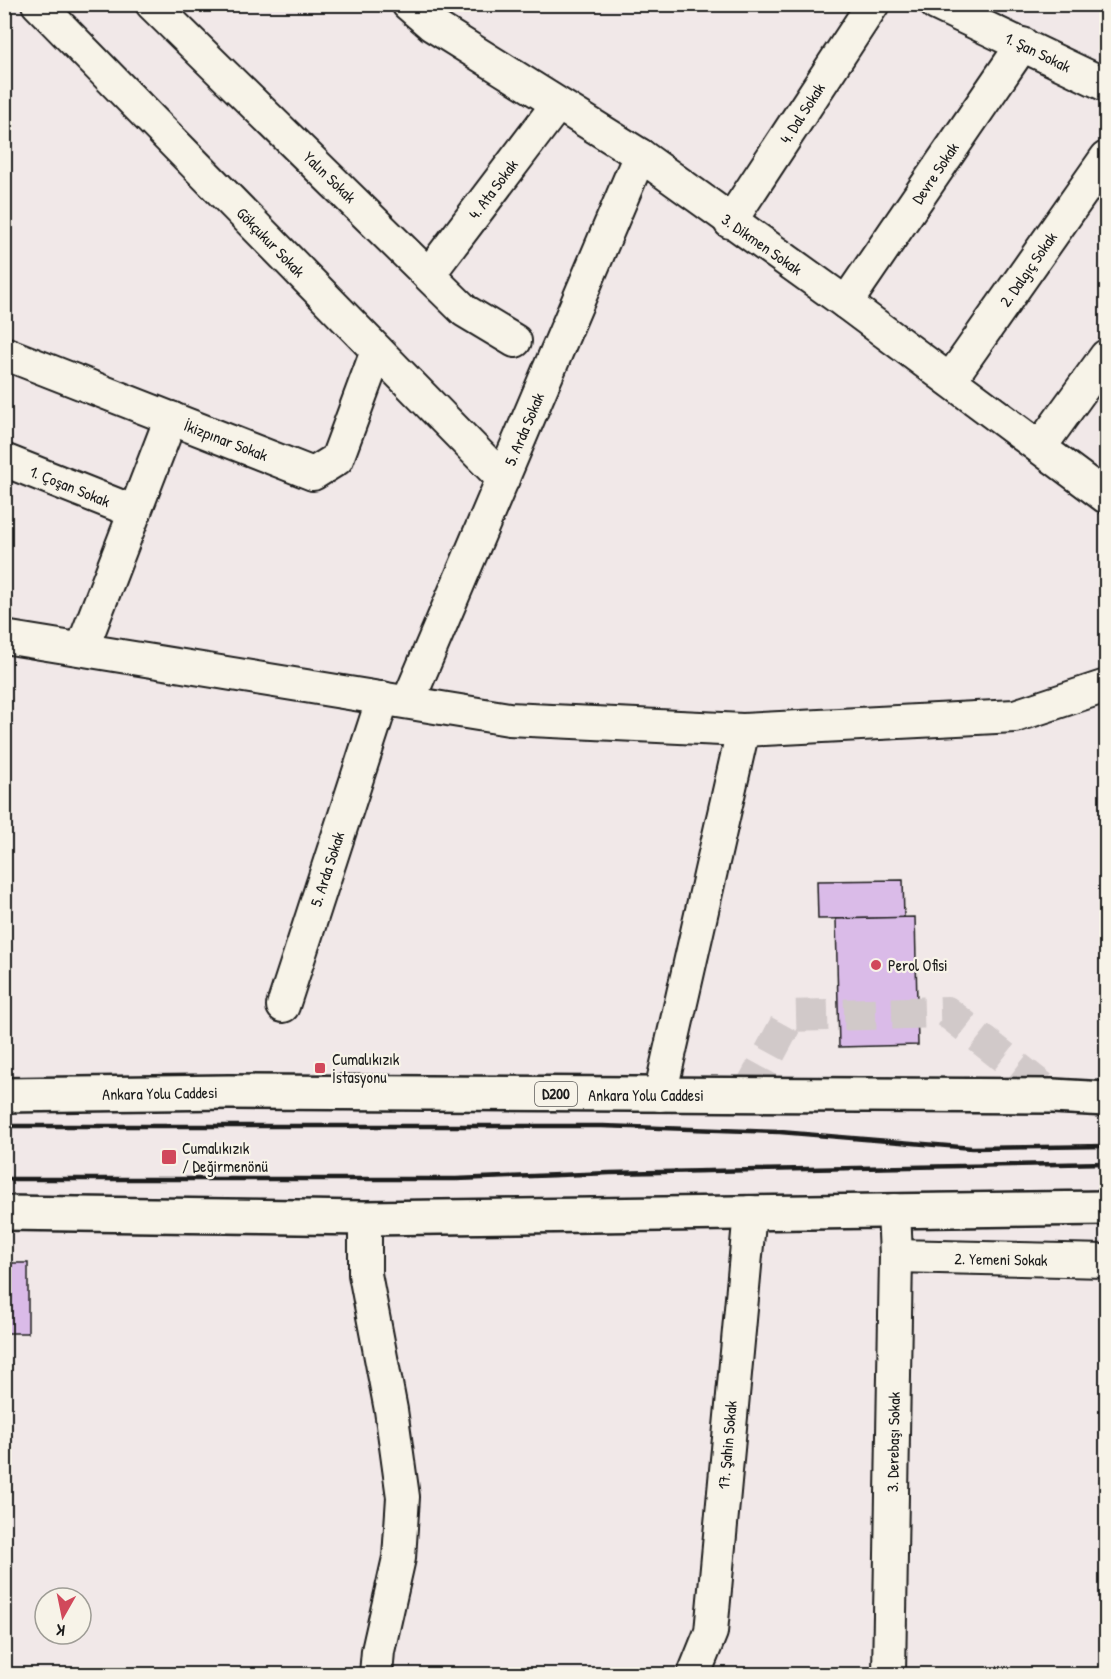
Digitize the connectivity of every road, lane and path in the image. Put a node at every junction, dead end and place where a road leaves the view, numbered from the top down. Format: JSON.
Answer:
{"nodes":[{"id":1,"x":38,"y":4,"type":"edge"},
{"id":2,"x":152,"y":4,"type":"edge"},
{"id":3,"x":408,"y":4,"type":"edge"},
{"id":4,"x":873,"y":4,"type":"edge"},
{"id":5,"x":936,"y":4,"type":"edge"},
{"id":6,"x":1023,"y":44,"type":"junction"},
{"id":7,"x":1107,"y":85,"type":"edge"},
{"id":8,"x":557,"y":105,"type":"junction"},
{"id":9,"x":640,"y":155,"type":"junction"},
{"id":10,"x":1107,"y":158,"type":"edge"},
{"id":11,"x":730,"y":222,"type":"junction"},
{"id":12,"x":429,"y":274,"type":"junction"},
{"id":13,"x":846,"y":303,"type":"junction"},
{"id":14,"x":515,"y":340,"type":"dead end"},
{"id":15,"x":377,"y":351,"type":"junction"},
{"id":16,"x":4,"y":353,"type":"edge"},
{"id":17,"x":1107,"y":356,"type":"edge"},
{"id":18,"x":950,"y":380,"type":"junction"},
{"id":19,"x":171,"y":418,"type":"junction"},
{"id":20,"x":1040,"y":447,"type":"junction"},
{"id":21,"x":4,"y":460,"type":"edge"},
{"id":22,"x":502,"y":479,"type":"junction"},
{"id":23,"x":1107,"y":497,"type":"edge"},
{"id":24,"x":135,"y":512,"type":"junction"},
{"id":25,"x":4,"y":637,"type":"edge"},
{"id":26,"x":82,"y":650,"type":"junction"},
{"id":27,"x":1107,"y":686,"type":"edge"},
{"id":28,"x":395,"y":700,"type":"junction"},
{"id":29,"x":743,"y":730,"type":"junction"},
{"id":30,"x":283,"y":1006,"type":"dead end"},
{"id":31,"x":4,"y":1095,"type":"edge"},
{"id":32,"x":660,"y":1095,"type":"junction"},
{"id":33,"x":1107,"y":1099,"type":"edge"},
{"id":34,"x":1107,"y":1208,"type":"edge"},
{"id":35,"x":894,"y":1210,"type":"junction"},
{"id":36,"x":750,"y":1212,"type":"junction"},
{"id":37,"x":4,"y":1213,"type":"edge"},
{"id":38,"x":365,"y":1218,"type":"junction"},
{"id":39,"x":896,"y":1256,"type":"junction"},
{"id":40,"x":1107,"y":1261,"type":"edge"},
{"id":41,"x":376,"y":1674,"type":"edge"},
{"id":42,"x":694,"y":1674,"type":"edge"},
{"id":43,"x":890,"y":1674,"type":"edge"}],
"edges":[{"from":1,"to":15,"type":"street","name":"Gökçukur Sokak"},
{"from":2,"to":12,"type":"street","name":"Yalın Sokak"},
{"from":3,"to":8,"type":"street","name":"3. Dikmen Sokak"},
{"from":4,"to":11,"type":"street","name":"4. Dal Sokak"},
{"from":5,"to":6,"type":"street","name":"1. Şan Sokak"},
{"from":6,"to":7,"type":"street","name":"1. Şan Sokak"},
{"from":6,"to":13,"type":"street","name":"Devre Sokak"},
{"from":8,"to":9,"type":"street","name":"3. Dikmen Sokak"},
{"from":8,"to":12,"type":"street","name":"4. Ata Sokak"},
{"from":9,"to":11,"type":"street","name":"3. Dikmen Sokak"},
{"from":9,"to":22,"type":"street","name":"5. Arda Sokak"},
{"from":10,"to":18,"type":"street","name":"2. Dalgıç Sokak"},
{"from":11,"to":13,"type":"street","name":"3. Dikmen Sokak"},
{"from":12,"to":14,"type":"street","name":"Yalın Sokak"},
{"from":13,"to":18,"type":"street","name":"3. Dikmen Sokak"},
{"from":15,"to":19,"type":"street","name":"İkizpınar Sokak"},
{"from":15,"to":22,"type":"street","name":"Gökçukur Sokak"},
{"from":16,"to":19,"type":"street","name":"İkizpınar Sokak"},
{"from":17,"to":20,"type":"street"},
{"from":18,"to":20,"type":"street","name":"3. Dikmen Sokak"},
{"from":19,"to":24,"type":"street"},
{"from":20,"to":23,"type":"street","name":"3. Dikmen Sokak"},
{"from":21,"to":24,"type":"street","name":"1. Çoşan Sokak"},
{"from":22,"to":28,"type":"street","name":"5. Arda Sokak"},
{"from":24,"to":26,"type":"street"},
{"from":25,"to":26,"type":"street"},
{"from":26,"to":28,"type":"street"},
{"from":27,"to":29,"type":"street"},
{"from":28,"to":29,"type":"street"},
{"from":28,"to":30,"type":"street","name":"5. Arda Sokak"},
{"from":29,"to":32,"type":"street"},
{"from":31,"to":32,"type":"highway","name":"Ankara Yolu Caddesi","number":"D200"},
{"from":32,"to":33,"type":"highway","name":"Ankara Yolu Caddesi","number":"D200"},
{"from":34,"to":35,"type":"highway"},
{"from":35,"to":36,"type":"highway"},
{"from":35,"to":39,"type":"street","name":"3. Derebaşı Sokak"},
{"from":36,"to":38,"type":"highway"},
{"from":36,"to":42,"type":"street","name":"17. Şahin Sokak"},
{"from":37,"to":38,"type":"highway"},
{"from":38,"to":41,"type":"street"},
{"from":39,"to":40,"type":"street","name":"2. Yemeni Sokak"},
{"from":39,"to":43,"type":"street","name":"3. Derebaşı Sokak"}]}
